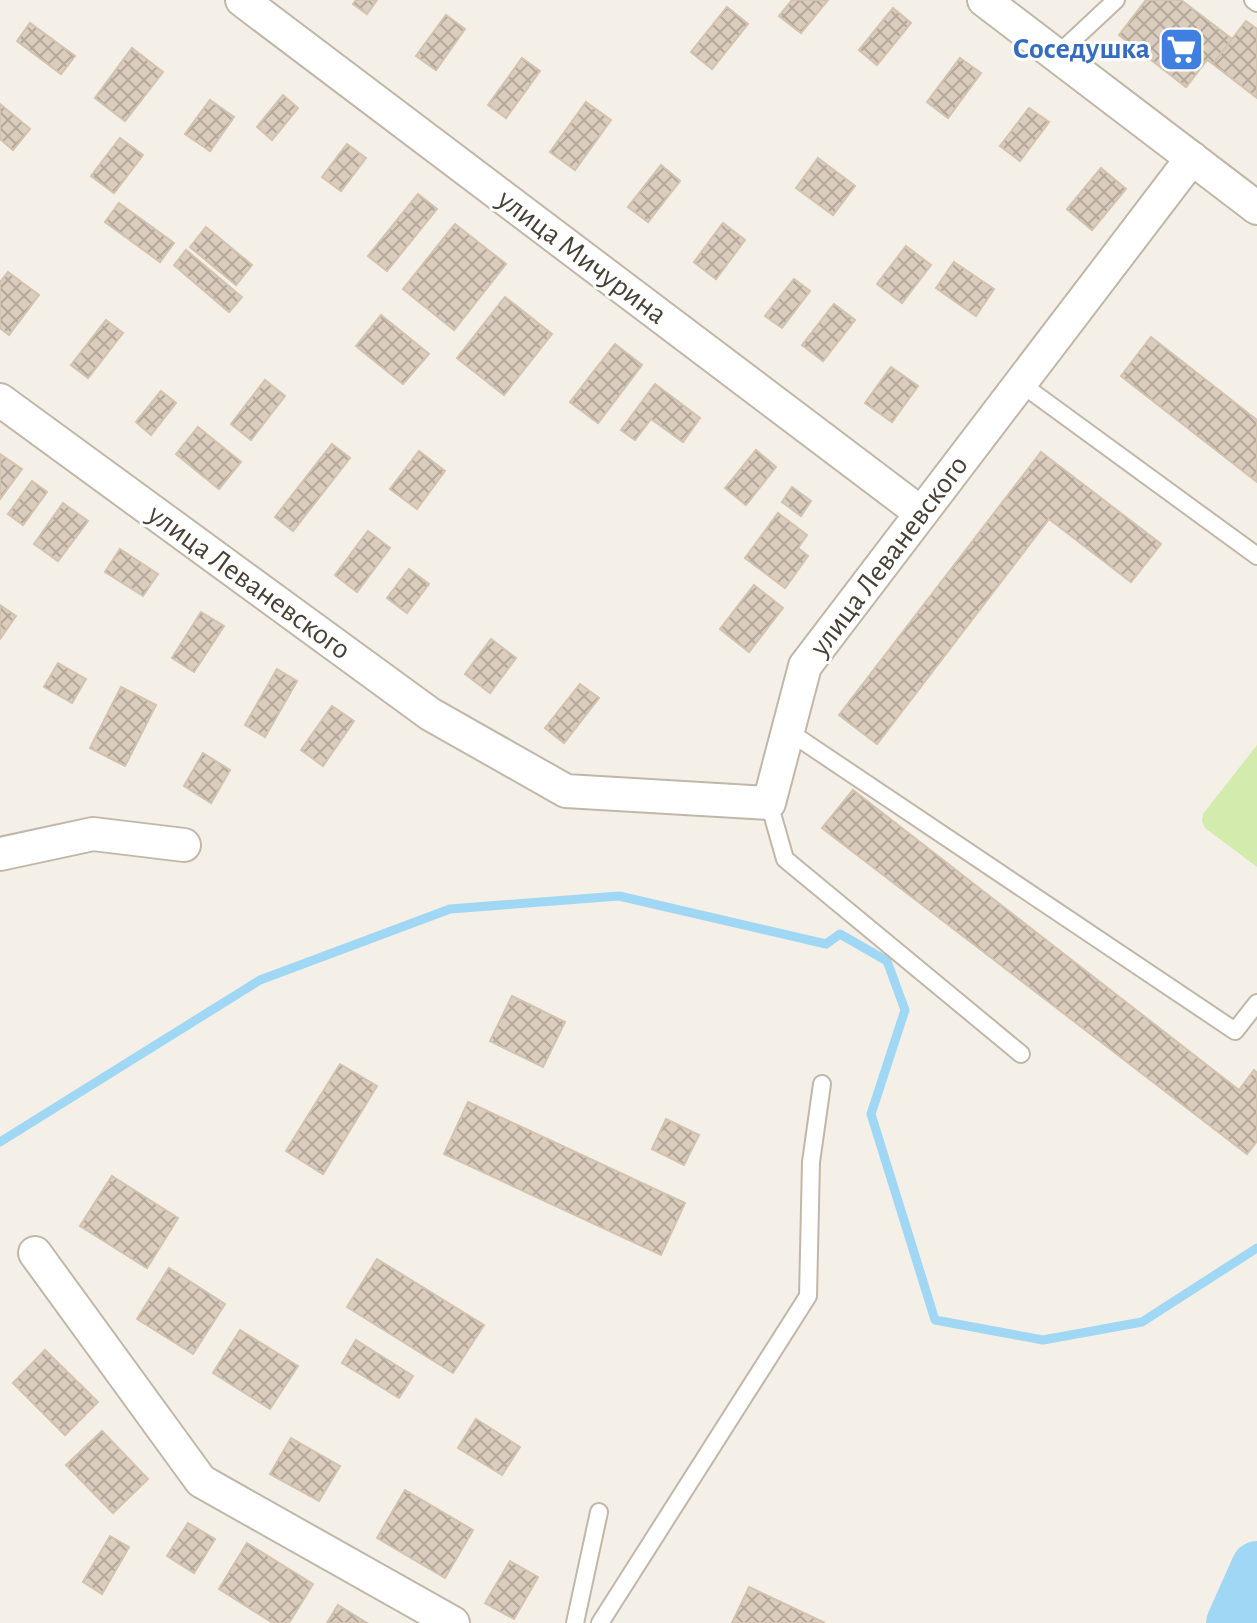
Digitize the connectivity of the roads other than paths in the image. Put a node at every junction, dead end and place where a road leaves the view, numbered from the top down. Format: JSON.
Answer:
{"nodes":[{"id":1,"x":242,"y":0,"type":"edge"},
{"id":2,"x":984,"y":0,"type":"edge"},
{"id":3,"x":1116,"y":0,"type":"edge"},
{"id":4,"x":1057,"y":55,"type":"junction"},
{"id":5,"x":1192,"y":158,"type":"junction"},
{"id":6,"x":1257,"y":208,"type":"edge"},
{"id":7,"x":1020,"y":383,"type":"junction"},
{"id":8,"x":0,"y":400,"type":"edge"},
{"id":9,"x":921,"y":513,"type":"junction"},
{"id":10,"x":1257,"y":556,"type":"edge"},
{"id":11,"x":788,"y":731,"type":"junction"},
{"id":12,"x":769,"y":803,"type":"junction"},
{"id":13,"x":184,"y":845,"type":"dead end"},
{"id":14,"x":0,"y":854,"type":"edge"},
{"id":15,"x":1257,"y":1003,"type":"edge"},
{"id":16,"x":1021,"y":1054,"type":"dead end"},
{"id":17,"x":822,"y":1084,"type":"dead end"},
{"id":18,"x":35,"y":1253,"type":"dead end"},
{"id":19,"x":599,"y":1512,"type":"dead end"},
{"id":20,"x":453,"y":1623,"type":"edge"},
{"id":21,"x":575,"y":1623,"type":"edge"},
{"id":22,"x":600,"y":1623,"type":"edge"}],
"edges":[{"from":1,"to":9,"type":"street","name":"улица Мичурина"},
{"from":2,"to":4,"type":"street"},
{"from":3,"to":4,"type":"lane"},
{"from":4,"to":5,"type":"street"},
{"from":5,"to":6,"type":"street"},
{"from":5,"to":7,"type":"street","name":"улица Леваневского"},
{"from":7,"to":9,"type":"street","name":"улица Леваневского"},
{"from":7,"to":10,"type":"lane"},
{"from":8,"to":12,"type":"street","name":"улица Леваневского"},
{"from":9,"to":11,"type":"street","name":"улица Леваневского"},
{"from":11,"to":12,"type":"street","name":"улица Леваневского"},
{"from":11,"to":15,"type":"lane"},
{"from":12,"to":16,"type":"lane"},
{"from":13,"to":14,"type":"street"},
{"from":17,"to":22,"type":"lane"},
{"from":18,"to":20,"type":"street"},
{"from":19,"to":21,"type":"lane"}]}
